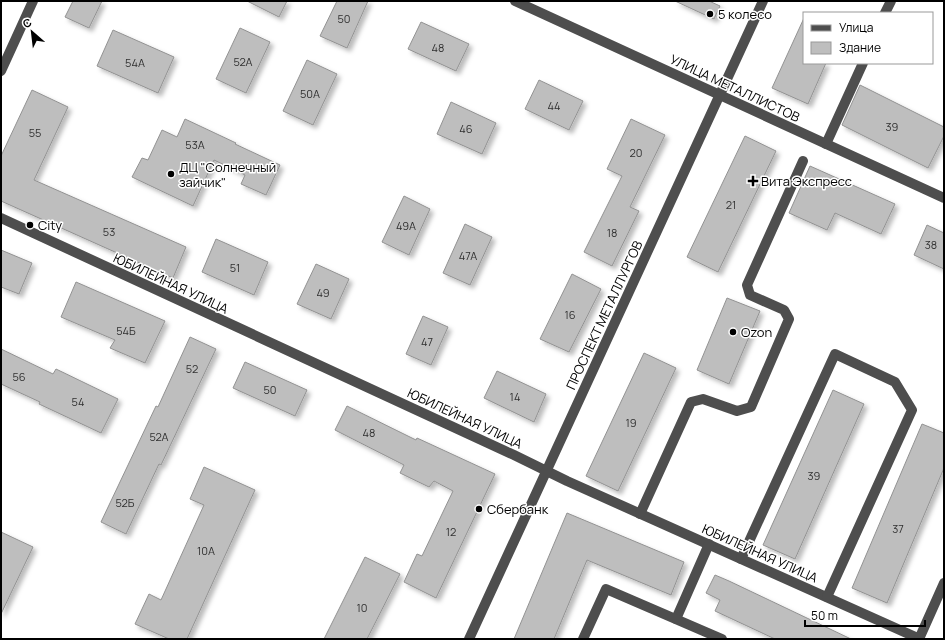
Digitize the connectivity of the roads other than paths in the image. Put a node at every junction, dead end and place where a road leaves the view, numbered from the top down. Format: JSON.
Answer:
{"nodes":[{"id":1,"x":33,"y":1,"type":"edge"},
{"id":2,"x":515,"y":1,"type":"edge"},
{"id":3,"x":763,"y":1,"type":"edge"},
{"id":4,"x":891,"y":1,"type":"edge"},
{"id":5,"x":886,"y":12,"type":"edge"},
{"id":6,"x":863,"y":64,"type":"edge"},
{"id":7,"x":1,"y":71,"type":"edge"},
{"id":8,"x":720,"y":95,"type":"junction"},
{"id":9,"x":826,"y":144,"type":"junction"},
{"id":10,"x":803,"y":161,"type":"dead end"},
{"id":11,"x":944,"y":198,"type":"edge"},
{"id":12,"x":1,"y":218,"type":"edge"},
{"id":13,"x":546,"y":471,"type":"junction"},
{"id":14,"x":640,"y":514,"type":"junction"},
{"id":15,"x":709,"y":544,"type":"junction"},
{"id":16,"x":741,"y":559,"type":"junction"},
{"id":17,"x":944,"y":583,"type":"edge"},
{"id":18,"x":827,"y":597,"type":"junction"},
{"id":19,"x":676,"y":619,"type":"junction"},
{"id":20,"x":905,"y":636,"type":"edge"},
{"id":21,"x":469,"y":639,"type":"edge"},
{"id":22,"x":583,"y":639,"type":"edge"},
{"id":23,"x":722,"y":639,"type":"edge"},
{"id":24,"x":920,"y":639,"type":"edge"}],
"edges":[{"from":1,"to":7,"type":"street"},
{"from":2,"to":8,"type":"street","name":"УЛИЦА МЕТАЛЛИСТОВ"},
{"from":3,"to":8,"type":"street","name":"ПРОСПЕКТ МЕТАЛЛУРГОВ"},
{"from":4,"to":5,"type":"street"},
{"from":6,"to":9,"type":"street"},
{"from":8,"to":9,"type":"street","name":"УЛИЦА МЕТАЛЛИСТОВ"},
{"from":8,"to":13,"type":"street","name":"ПРОСПЕКТ МЕТАЛЛУРГОВ"},
{"from":9,"to":11,"type":"street","name":"УЛИЦА МЕТАЛЛИСТОВ"},
{"from":10,"to":14,"type":"street"},
{"from":12,"to":13,"type":"street","name":"ЮБИЛЕЙНАЯ УЛИЦА"},
{"from":13,"to":14,"type":"street","name":"ЮБИЛЕЙНАЯ УЛИЦА"},
{"from":13,"to":21,"type":"street","name":"ПРОСПЕКТ МЕТАЛЛУРГОВ"},
{"from":14,"to":15,"type":"street","name":"ЮБИЛЕЙНАЯ УЛИЦА"},
{"from":15,"to":16,"type":"street","name":"ЮБИЛЕЙНАЯ УЛИЦА"},
{"from":15,"to":19,"type":"street"},
{"from":16,"to":18,"type":"street","name":"ЮБИЛЕЙНАЯ УЛИЦА"},
{"from":16,"to":18,"type":"street"},
{"from":17,"to":24,"type":"street"},
{"from":18,"to":20,"type":"street","name":"ЮБИЛЕЙНАЯ УЛИЦА"},
{"from":19,"to":22,"type":"street"},
{"from":19,"to":23,"type":"street"},
{"from":20,"to":24,"type":"street","name":"ЮБИЛЕЙНАЯ УЛИЦА"}]}
